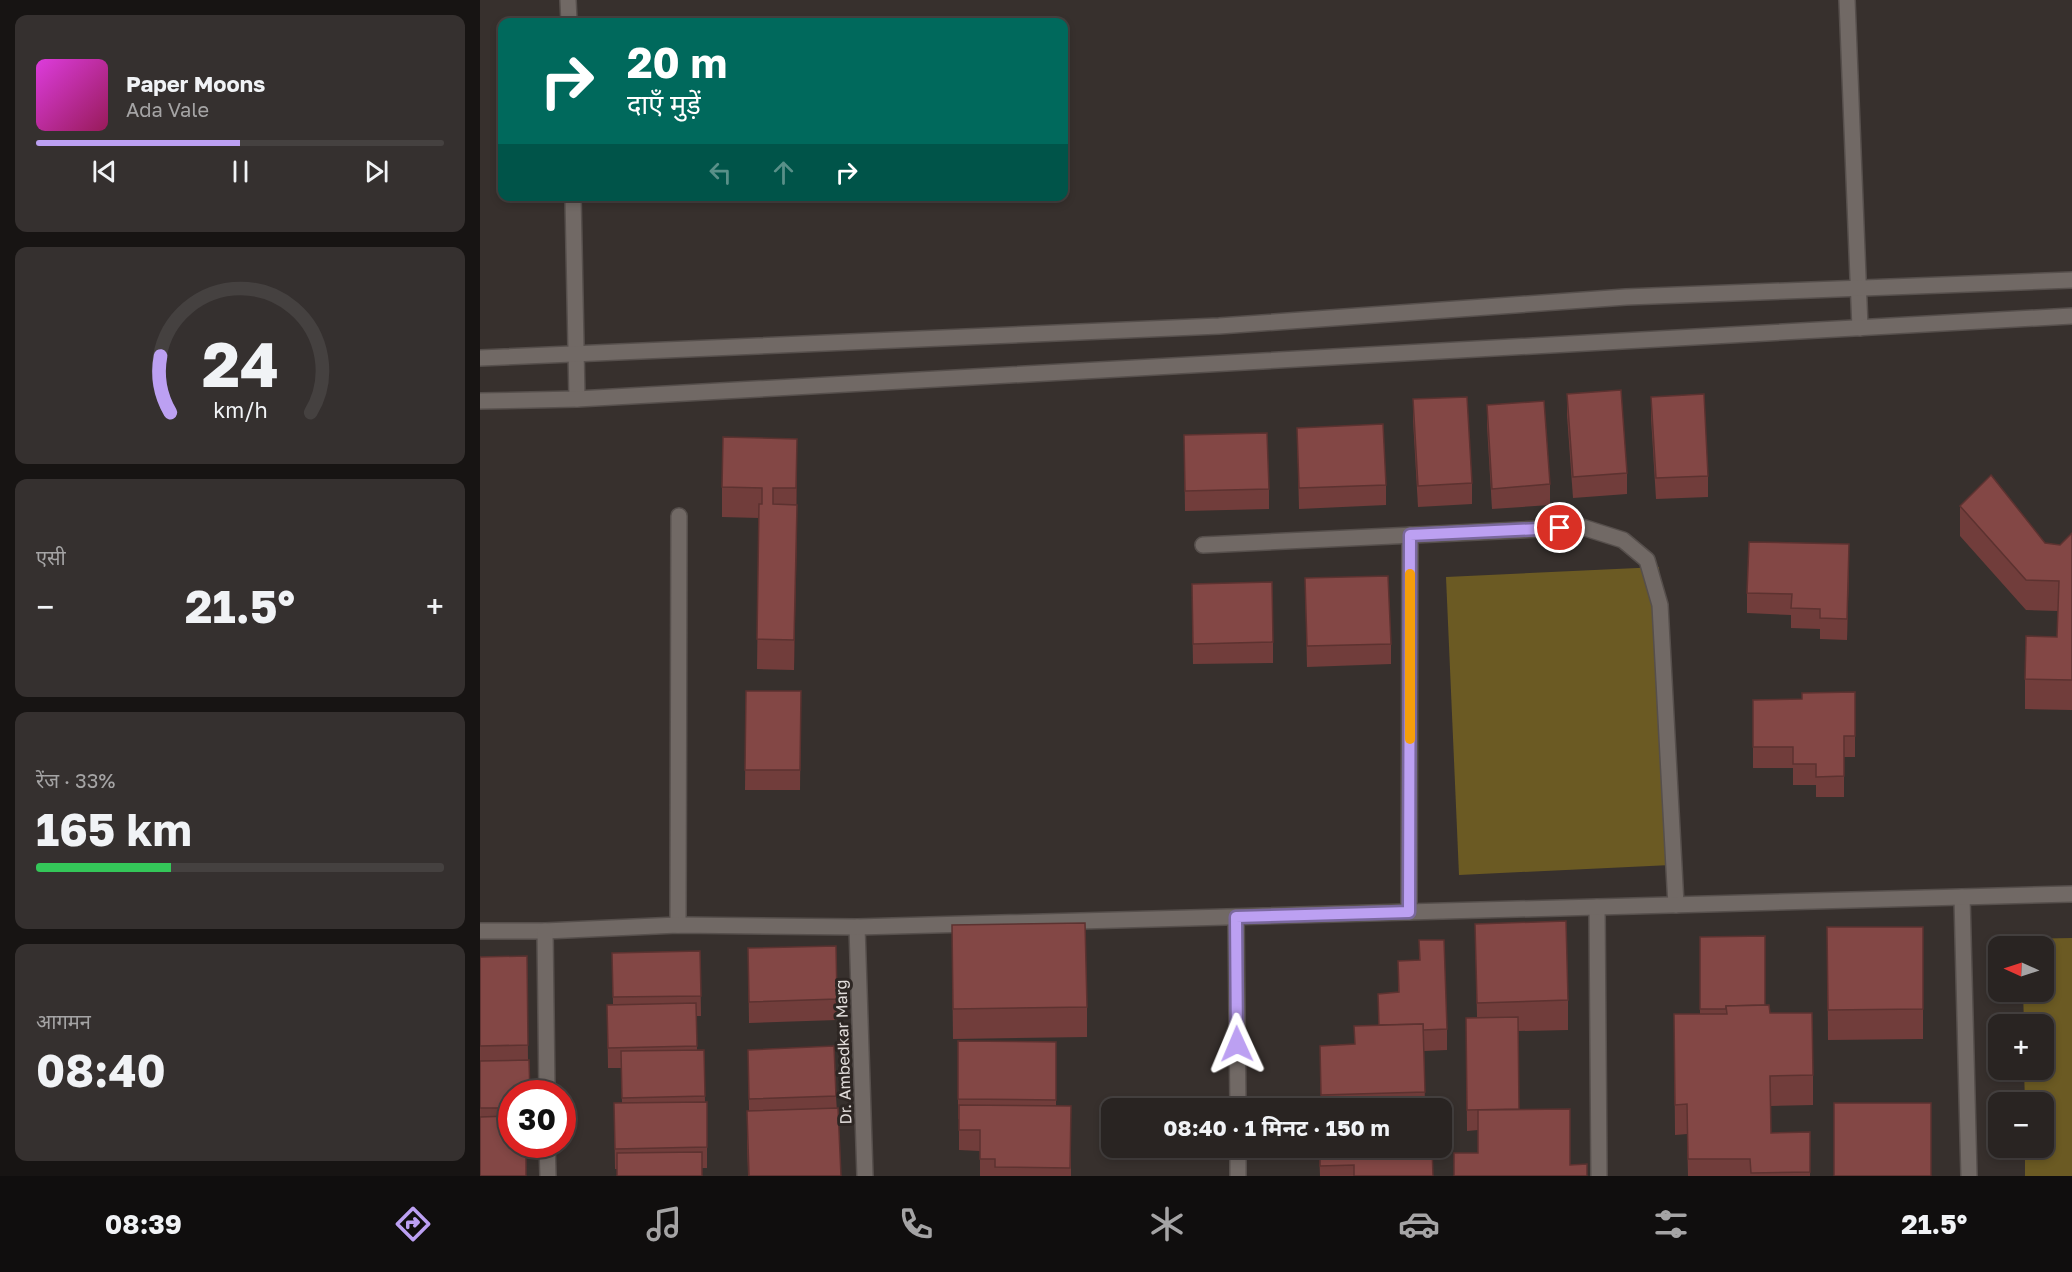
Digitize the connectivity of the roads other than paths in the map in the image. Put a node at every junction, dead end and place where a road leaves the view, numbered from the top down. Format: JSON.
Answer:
{"nodes":[{"id":1,"x":568,"y":0,"type":"edge"},
{"id":2,"x":1847,"y":0,"type":"edge"},
{"id":3,"x":569,"y":18,"type":"edge"},
{"id":4,"x":573,"y":201,"type":"edge"},
{"id":5,"x":2072,"y":280,"type":"edge"},
{"id":6,"x":1858,"y":287,"type":"junction"},
{"id":7,"x":2072,"y":316,"type":"edge"},
{"id":8,"x":1860,"y":328,"type":"junction"},
{"id":9,"x":577,"y":356,"type":"junction"},
{"id":10,"x":480,"y":358,"type":"edge"},
{"id":11,"x":577,"y":399,"type":"junction"},
{"id":12,"x":480,"y":401,"type":"edge"},
{"id":13,"x":679,"y":516,"type":"dead end"},
{"id":14,"x":1410,"y":535,"type":"junction"},
{"id":15,"x":1203,"y":545,"type":"dead end"},
{"id":16,"x":2072,"y":894,"type":"edge"},
{"id":17,"x":1962,"y":897,"type":"junction"},
{"id":18,"x":1676,"y":905,"type":"junction"},
{"id":19,"x":1597,"y":907,"type":"junction"},
{"id":20,"x":1409,"y":912,"type":"junction"},
{"id":21,"x":1236,"y":917,"type":"junction"},
{"id":22,"x":678,"y":925,"type":"junction"},
{"id":23,"x":857,"y":927,"type":"junction"},
{"id":24,"x":480,"y":931,"type":"edge"},
{"id":25,"x":545,"y":931,"type":"junction"},
{"id":26,"x":547,"y":1080,"type":"edge"},
{"id":27,"x":1238,"y":1098,"type":"edge"},
{"id":28,"x":547,"y":1158,"type":"edge"},
{"id":29,"x":1238,"y":1158,"type":"edge"},
{"id":30,"x":548,"y":1176,"type":"edge"},
{"id":31,"x":865,"y":1176,"type":"edge"},
{"id":32,"x":1238,"y":1176,"type":"edge"},
{"id":33,"x":1599,"y":1176,"type":"edge"},
{"id":34,"x":1969,"y":1176,"type":"edge"}],
"edges":[{"from":1,"to":3,"type":"street"},
{"from":2,"to":6,"type":"street"},
{"from":4,"to":9,"type":"street"},
{"from":5,"to":6,"type":"street"},
{"from":6,"to":8,"type":"street"},
{"from":6,"to":9,"type":"street"},
{"from":7,"to":8,"type":"street"},
{"from":8,"to":11,"type":"street"},
{"from":9,"to":10,"type":"street"},
{"from":9,"to":11,"type":"street"},
{"from":11,"to":12,"type":"street"},
{"from":13,"to":22,"type":"street"},
{"from":14,"to":15,"type":"street"},
{"from":14,"to":18,"type":"street"},
{"from":14,"to":20,"type":"street"},
{"from":16,"to":17,"type":"street"},
{"from":17,"to":18,"type":"street"},
{"from":17,"to":34,"type":"street"},
{"from":18,"to":19,"type":"street"},
{"from":19,"to":20,"type":"street"},
{"from":19,"to":33,"type":"street"},
{"from":20,"to":21,"type":"street"},
{"from":21,"to":23,"type":"street"},
{"from":21,"to":27,"type":"street"},
{"from":22,"to":23,"type":"street"},
{"from":22,"to":25,"type":"street"},
{"from":23,"to":31,"type":"street","name":"Dr. Ambedkar Marg"},
{"from":24,"to":25,"type":"street"},
{"from":25,"to":26,"type":"street"},
{"from":28,"to":30,"type":"street"},
{"from":29,"to":32,"type":"street"}]}
